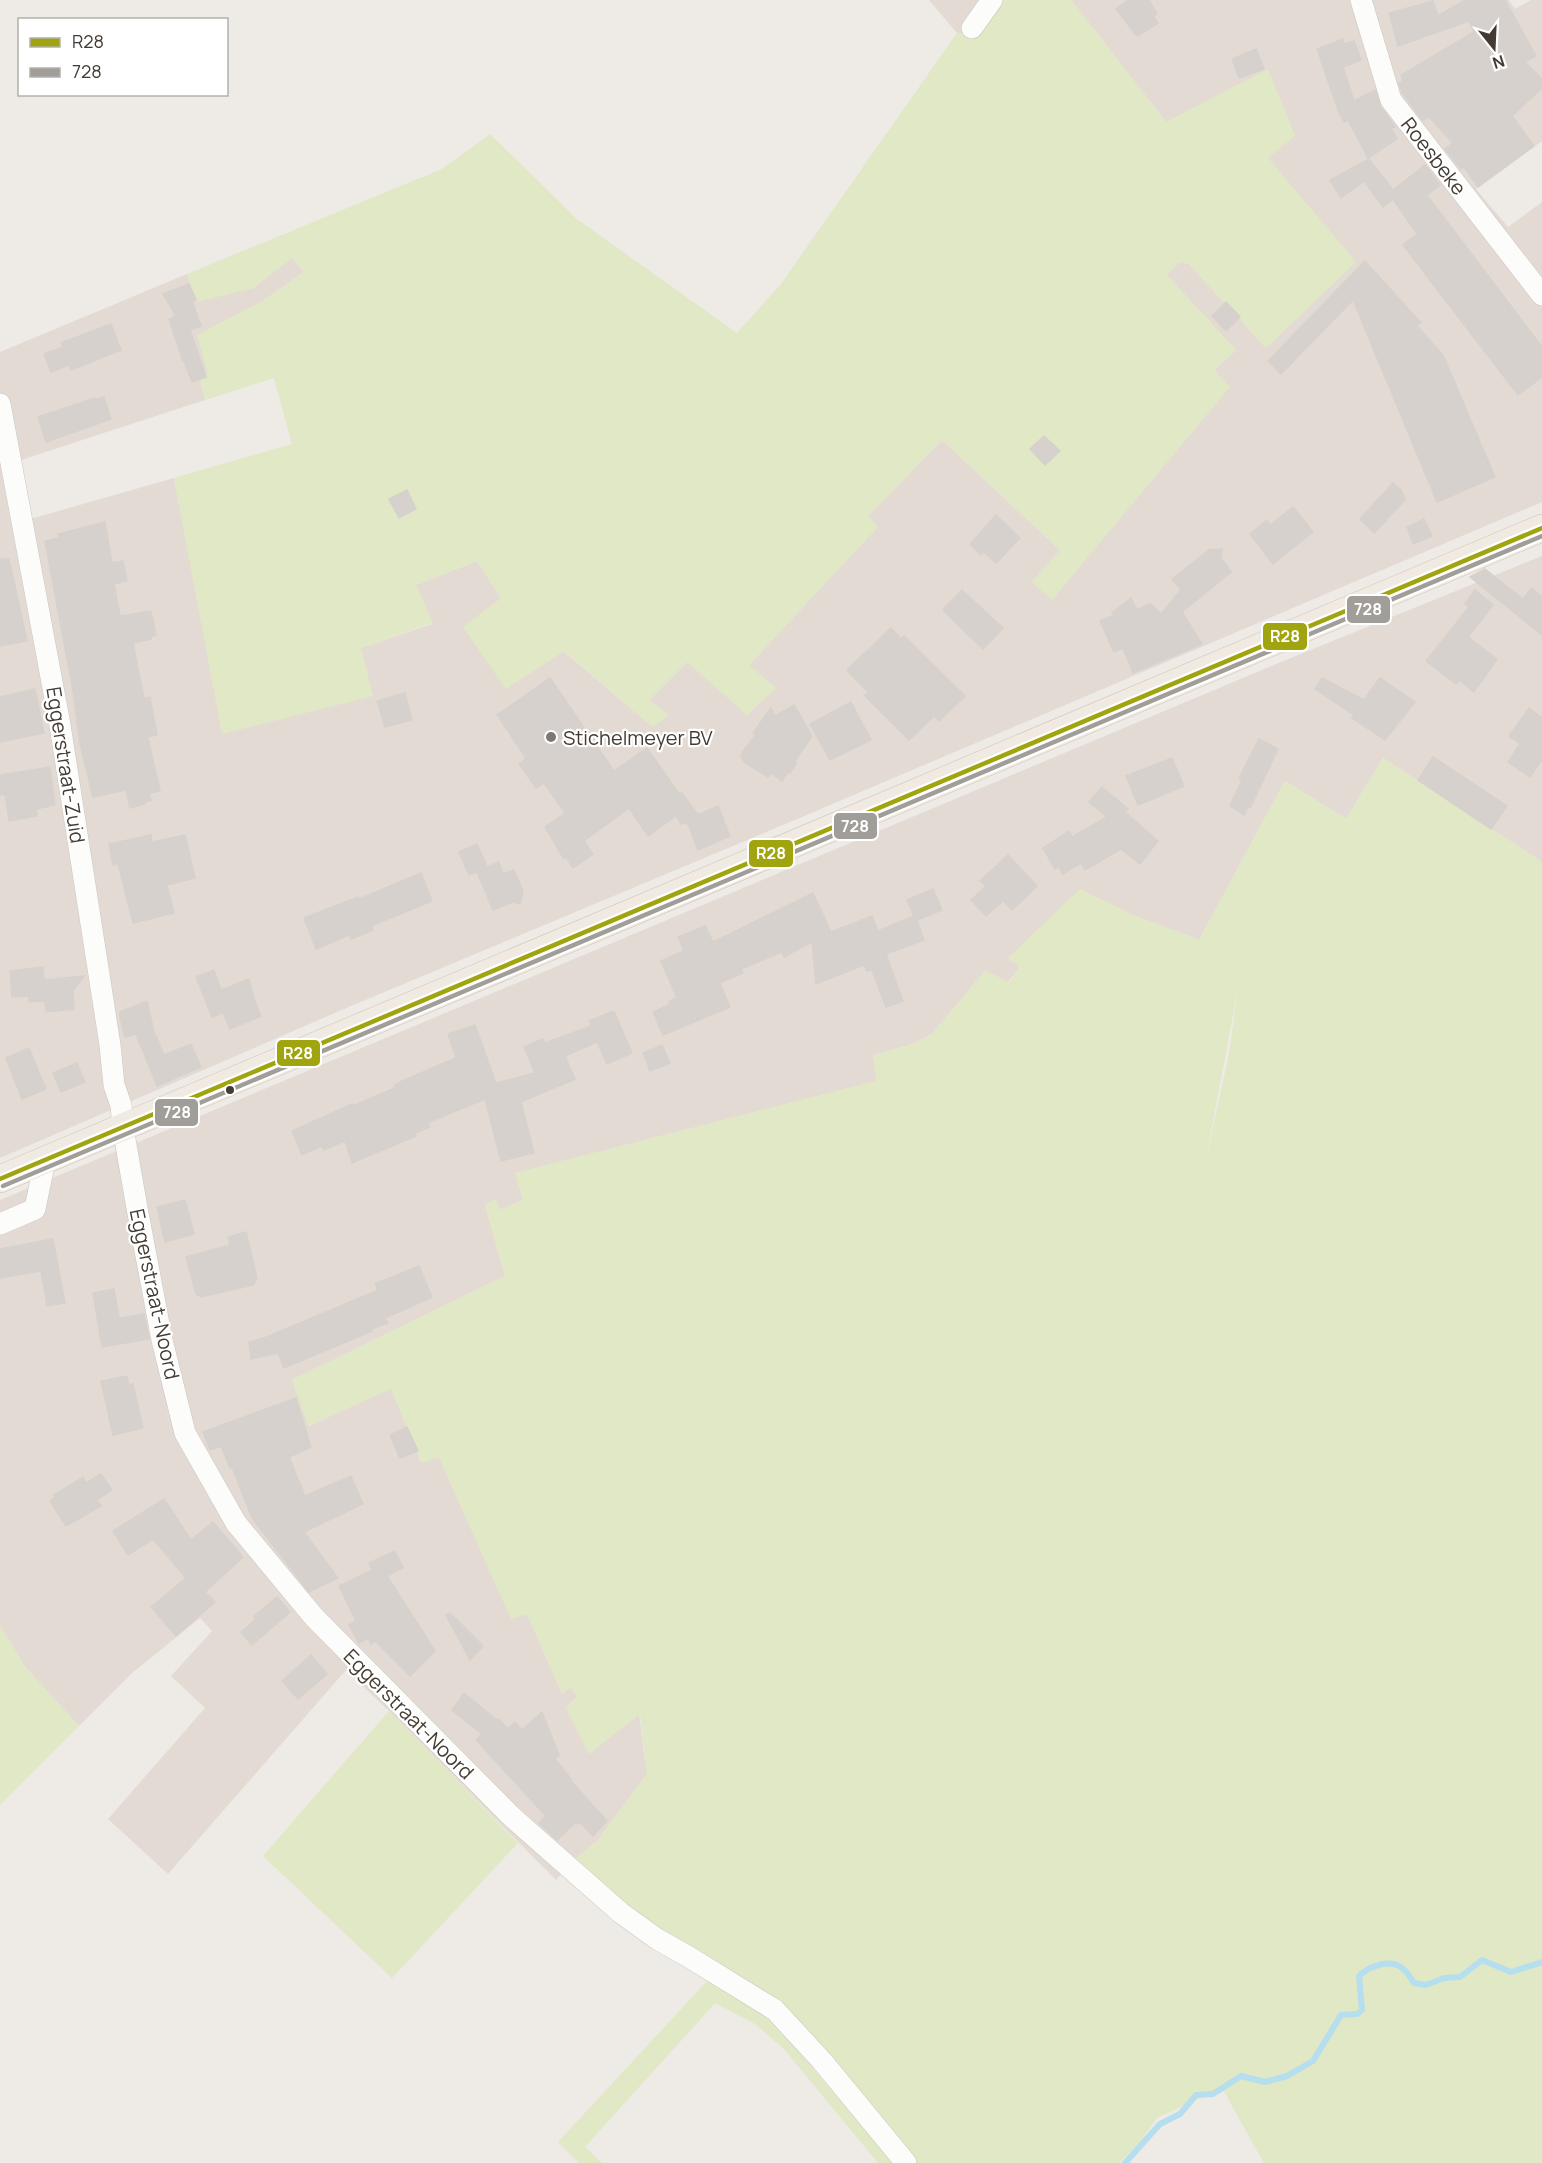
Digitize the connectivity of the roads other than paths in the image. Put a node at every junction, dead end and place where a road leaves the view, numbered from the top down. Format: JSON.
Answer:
{"nodes":[{"id":1,"x":992,"y":0,"type":"edge"},
{"id":2,"x":1361,"y":0,"type":"edge"},
{"id":3,"x":972,"y":28,"type":"dead end"},
{"id":4,"x":1542,"y":295,"type":"edge"},
{"id":5,"x":0,"y":404,"type":"edge"},
{"id":6,"x":1542,"y":528,"type":"edge"},
{"id":7,"x":123,"y":1128,"type":"junction"},
{"id":8,"x":45,"y":1160,"type":"junction"},
{"id":9,"x":0,"y":1179,"type":"edge"},
{"id":10,"x":0,"y":1224,"type":"edge"},
{"id":11,"x":906,"y":2163,"type":"edge"}],
"edges":[{"from":1,"to":3,"type":"street"},
{"from":2,"to":4,"type":"street","name":"Roesbeke"},
{"from":5,"to":7,"type":"street","name":"Eggerstraat-Zuid"},
{"from":6,"to":7,"type":"main road"},
{"from":7,"to":8,"type":"main road"},
{"from":7,"to":11,"type":"street","name":"Eggerstraat-Noord"},
{"from":8,"to":9,"type":"main road"},
{"from":8,"to":10,"type":"street"}]}
